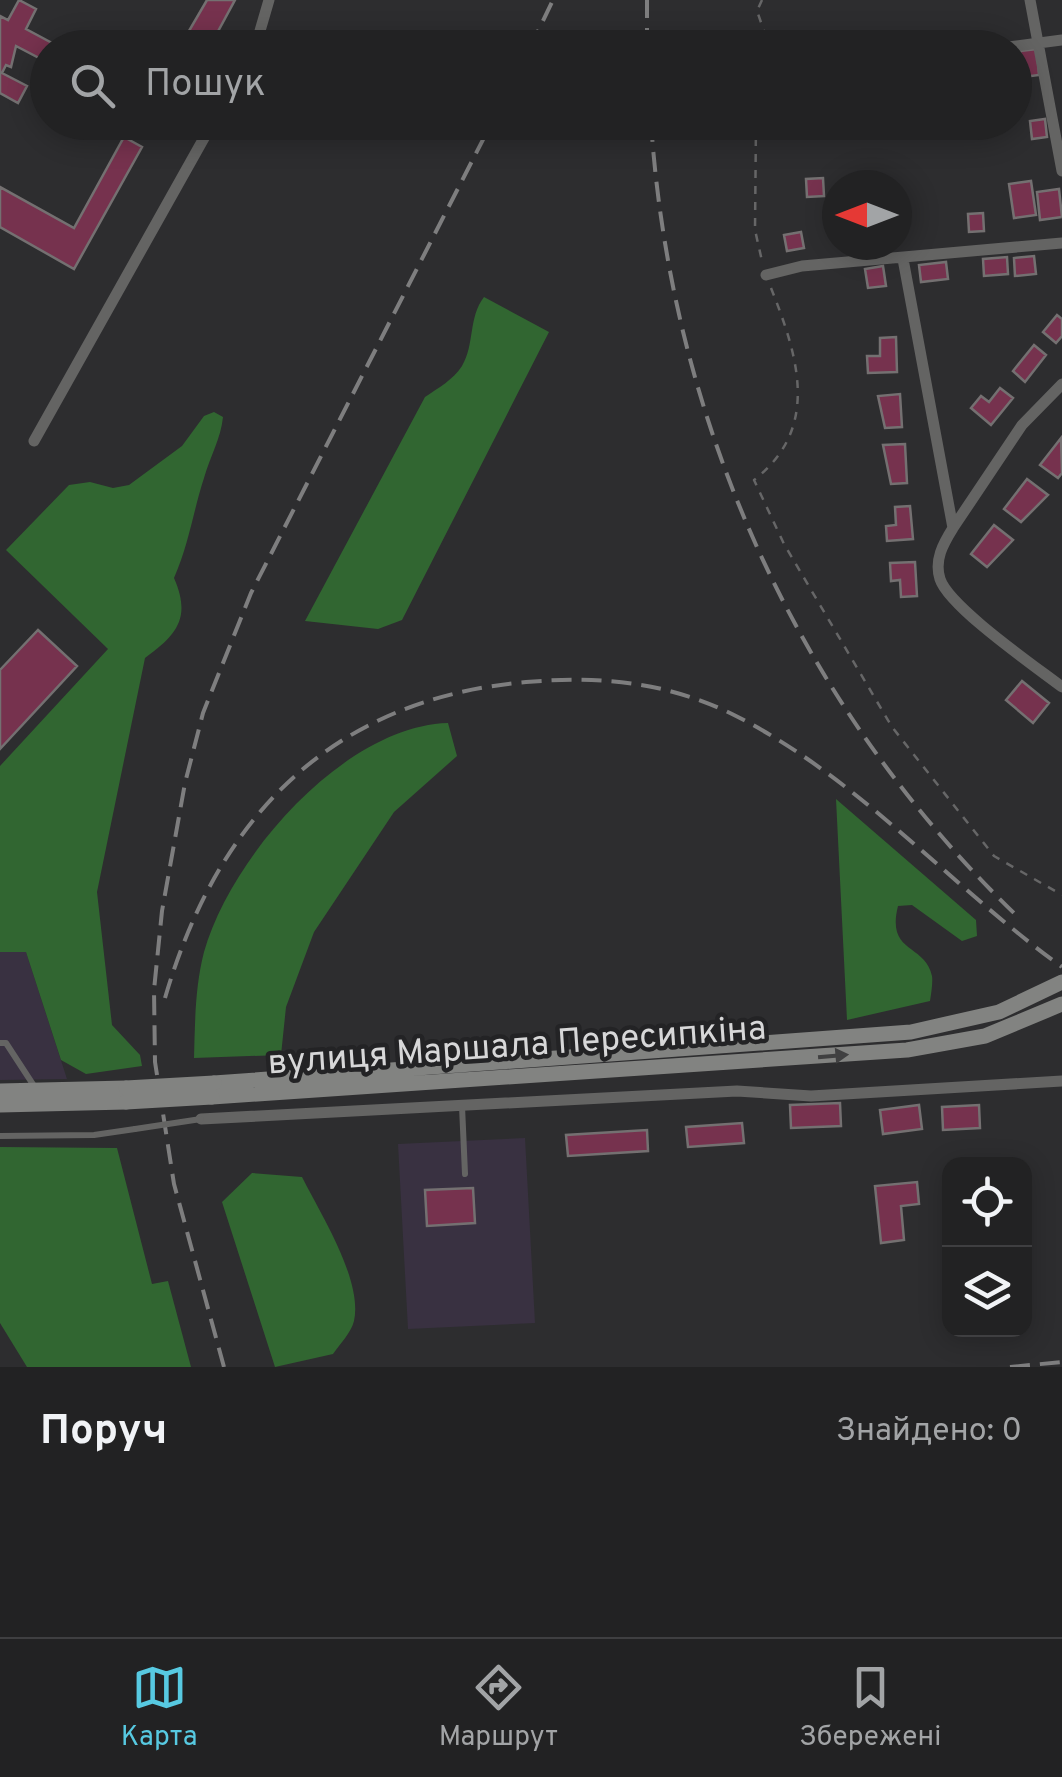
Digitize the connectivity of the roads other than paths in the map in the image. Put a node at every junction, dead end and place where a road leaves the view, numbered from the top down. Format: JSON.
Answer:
{"nodes":[{"id":1,"x":270,"y":0,"type":"edge"},
{"id":2,"x":1030,"y":0,"type":"edge"},
{"id":3,"x":261,"y":30,"type":"edge"},
{"id":4,"x":1062,"y":40,"type":"edge"},
{"id":5,"x":1040,"y":44,"type":"junction"},
{"id":6,"x":1032,"y":45,"type":"edge"},
{"id":7,"x":204,"y":140,"type":"edge"},
{"id":8,"x":1062,"y":171,"type":"edge"},
{"id":9,"x":1062,"y":242,"type":"edge"},
{"id":10,"x":912,"y":258,"type":"edge"},
{"id":11,"x":889,"y":260,"type":"edge"},
{"id":12,"x":903,"y":260,"type":"edge"},
{"id":13,"x":766,"y":275,"type":"road end"},
{"id":14,"x":1062,"y":384,"type":"edge"},
{"id":15,"x":34,"y":441,"type":"dead end"},
{"id":16,"x":953,"y":528,"type":"junction"},
{"id":17,"x":1062,"y":687,"type":"edge"},
{"id":18,"x":1062,"y":982,"type":"edge"},
{"id":19,"x":1062,"y":1004,"type":"edge"},
{"id":20,"x":0,"y":1042,"type":"edge"},
{"id":21,"x":1062,"y":1081,"type":"edge"},
{"id":22,"x":36,"y":1090,"type":"junction"},
{"id":23,"x":213,"y":1090,"type":"junction"},
{"id":24,"x":0,"y":1091,"type":"edge"},
{"id":25,"x":126,"y":1095,"type":"junction"},
{"id":26,"x":462,"y":1104,"type":"junction"},
{"id":27,"x":0,"y":1105,"type":"edge"},
{"id":28,"x":201,"y":1120,"type":"joint"},
{"id":29,"x":0,"y":1136,"type":"edge"},
{"id":30,"x":465,"y":1174,"type":"dead end"}],
"edges":[{"from":1,"to":3,"type":"street"},
{"from":2,"to":5,"type":"street"},
{"from":4,"to":5,"type":"street"},
{"from":5,"to":6,"type":"street"},
{"from":5,"to":8,"type":"street"},
{"from":7,"to":15,"type":"street"},
{"from":9,"to":10,"type":"street"},
{"from":11,"to":13,"type":"street"},
{"from":12,"to":16,"type":"street"},
{"from":14,"to":16,"type":"street"},
{"from":16,"to":17,"type":"street"},
{"from":18,"to":23,"type":"main road","name":"вулиця Маршала Пересипкіна"},
{"from":23,"to":19,"type":"main road","name":"вулиця Маршала Пересипкіна","one_way":true},
{"from":20,"to":22,"type":"lane"},
{"from":21,"to":26,"type":"street"},
{"from":22,"to":24,"type":"main road","name":"вулиця Маршала Пересипкіна"},
{"from":22,"to":25,"type":"main road","name":"вулиця Маршала Пересипкіна"},
{"from":23,"to":25,"type":"main road","name":"вулиця Маршала Пересипкіна","bridge":true},
{"from":25,"to":27,"type":"main road","name":"вулиця Маршала Пересипкіна"},
{"from":26,"to":28,"type":"street"},
{"from":26,"to":30,"type":"lane"},
{"from":28,"to":29,"type":"lane","bridge":true}]}
